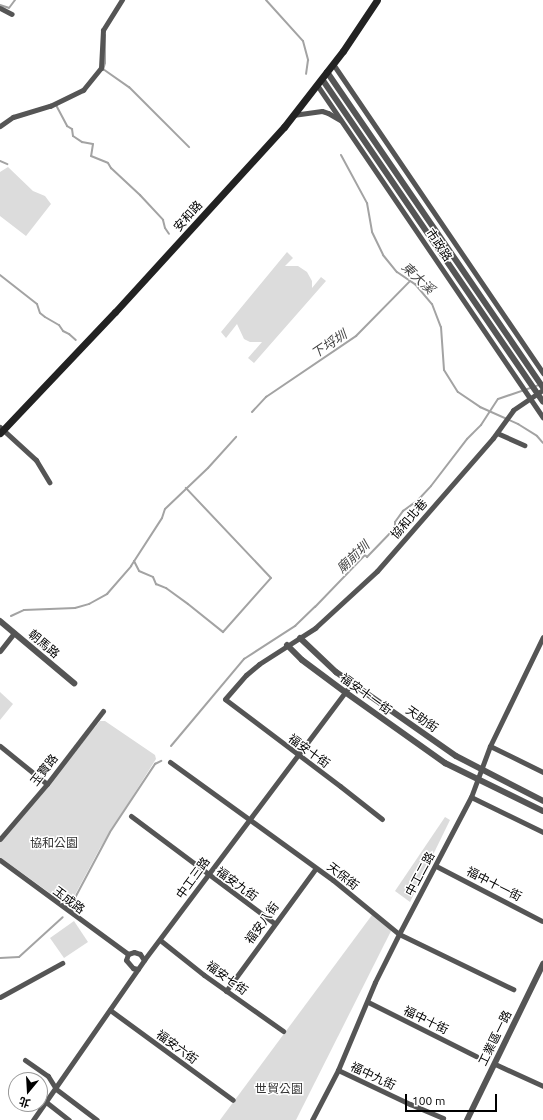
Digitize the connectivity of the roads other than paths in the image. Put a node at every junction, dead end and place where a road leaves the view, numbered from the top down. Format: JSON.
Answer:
{"nodes":[{"id":1,"x":122,"y":0,"type":"edge"},
{"id":2,"x":376,"y":0,"type":"edge"},
{"id":3,"x":0,"y":8,"type":"edge"},
{"id":4,"x":12,"y":14,"type":"dead end"},
{"id":5,"x":333,"y":64,"type":"junction"},
{"id":6,"x":327,"y":72,"type":"junction"},
{"id":7,"x":319,"y":82,"type":"junction"},
{"id":8,"x":293,"y":115,"type":"junction"},
{"id":9,"x":342,"y":121,"type":"junction"},
{"id":10,"x":0,"y":126,"type":"edge"},
{"id":11,"x":543,"y":373,"type":"edge"},
{"id":12,"x":543,"y":389,"type":"edge"},
{"id":13,"x":537,"y":394,"type":"junction"},
{"id":14,"x":530,"y":398,"type":"junction"},
{"id":15,"x":543,"y":402,"type":"edge"},
{"id":16,"x":543,"y":417,"type":"edge"},
{"id":17,"x":1,"y":430,"type":"edge"},
{"id":18,"x":496,"y":433,"type":"junction"},
{"id":19,"x":524,"y":445,"type":"dead end"},
{"id":20,"x":49,"y":482,"type":"dead end"},
{"id":21,"x":0,"y":621,"type":"edge"},
{"id":22,"x":14,"y":633,"type":"junction"},
{"id":23,"x":543,"y":637,"type":"edge"},
{"id":24,"x":300,"y":638,"type":"junction"},
{"id":25,"x":288,"y":645,"type":"junction"},
{"id":26,"x":0,"y":650,"type":"edge"},
{"id":27,"x":74,"y":683,"type":"dead end"},
{"id":28,"x":352,"y":683,"type":"junction"},
{"id":29,"x":345,"y":692,"type":"junction"},
{"id":30,"x":225,"y":699,"type":"joint"},
{"id":31,"x":103,"y":711,"type":"dead end"},
{"id":32,"x":0,"y":746,"type":"edge"},
{"id":33,"x":490,"y":746,"type":"junction"},
{"id":34,"x":298,"y":755,"type":"junction"},
{"id":35,"x":170,"y":762,"type":"dead end"},
{"id":36,"x":481,"y":769,"type":"junction"},
{"id":37,"x":543,"y":772,"type":"edge"},
{"id":38,"x":477,"y":779,"type":"junction"},
{"id":39,"x":47,"y":784,"type":"junction"},
{"id":40,"x":470,"y":797,"type":"junction"},
{"id":41,"x":543,"y":801,"type":"edge"},
{"id":42,"x":543,"y":811,"type":"edge"},
{"id":43,"x":131,"y":816,"type":"dead end"},
{"id":44,"x":249,"y":819,"type":"junction"},
{"id":45,"x":382,"y":819,"type":"dead end"},
{"id":46,"x":543,"y":832,"type":"edge"},
{"id":47,"x":0,"y":839,"type":"edge"},
{"id":48,"x":0,"y":860,"type":"edge"},
{"id":49,"x":436,"y":866,"type":"junction"},
{"id":50,"x":316,"y":868,"type":"junction"},
{"id":51,"x":208,"y":875,"type":"junction"},
{"id":52,"x":542,"y":921,"type":"edge"},
{"id":53,"x":274,"y":924,"type":"junction"},
{"id":54,"x":399,"y":934,"type":"junction"},
{"id":55,"x":160,"y":940,"type":"junction"},
{"id":56,"x":128,"y":954,"type":"junction"},
{"id":57,"x":144,"y":960,"type":"junction"},
{"id":58,"x":62,"y":962,"type":"dead end"},
{"id":59,"x":543,"y":966,"type":"edge"},
{"id":60,"x":138,"y":969,"type":"junction"},
{"id":61,"x":513,"y":989,"type":"dead end"},
{"id":62,"x":226,"y":991,"type":"junction"},
{"id":63,"x":0,"y":997,"type":"edge"},
{"id":64,"x":368,"y":1002,"type":"junction"},
{"id":65,"x":110,"y":1010,"type":"junction"},
{"id":66,"x":283,"y":1031,"type":"dead end"},
{"id":67,"x":476,"y":1056,"type":"dead end"},
{"id":68,"x":25,"y":1060,"type":"dead end"},
{"id":69,"x":495,"y":1064,"type":"junction"},
{"id":70,"x":338,"y":1070,"type":"junction"},
{"id":71,"x":543,"y":1086,"type":"edge"},
{"id":72,"x":56,"y":1089,"type":"junction"},
{"id":73,"x":48,"y":1099,"type":"edge"},
{"id":74,"x":233,"y":1100,"type":"dead end"},
{"id":75,"x":48,"y":1104,"type":"edge"},
{"id":76,"x":444,"y":1118,"type":"dead end"},
{"id":77,"x":69,"y":1120,"type":"edge"},
{"id":78,"x":97,"y":1120,"type":"edge"},
{"id":79,"x":312,"y":1120,"type":"edge"},
{"id":80,"x":468,"y":1120,"type":"edge"}],
"edges":[{"from":1,"to":10,"type":"street"},
{"from":2,"to":5,"type":"main road","name":"安和路"},
{"from":3,"to":4,"type":"street"},
{"from":5,"to":6,"type":"main road","name":"安和路"},
{"from":5,"to":11,"type":"street","name":"市政路"},
{"from":6,"to":7,"type":"main road","name":"安和路"},
{"from":6,"to":12,"type":"street","name":"市政路"},
{"from":7,"to":8,"type":"main road","name":"安和路"},
{"from":7,"to":9,"type":"street","name":"市政路"},
{"from":7,"to":13,"type":"street","name":"市政路"},
{"from":8,"to":9,"type":"street"},
{"from":8,"to":17,"type":"main road","name":"安和路"},
{"from":9,"to":14,"type":"street","name":"市政路"},
{"from":12,"to":13,"type":"street","name":"協和北巷"},
{"from":13,"to":14,"type":"street","name":"協和北巷"},
{"from":13,"to":15,"type":"street","name":"市政路"},
{"from":14,"to":16,"type":"street","name":"市政路"},
{"from":14,"to":18,"type":"street","name":"協和北巷"},
{"from":17,"to":20,"type":"street"},
{"from":18,"to":19,"type":"street"},
{"from":18,"to":24,"type":"street","name":"協和北巷"},
{"from":21,"to":22,"type":"street","name":"朝馬路"},
{"from":22,"to":26,"type":"street"},
{"from":22,"to":27,"type":"street","name":"朝馬路"},
{"from":23,"to":33,"type":"street","name":"中工二路"},
{"from":24,"to":25,"type":"street","name":"協和北巷"},
{"from":24,"to":28,"type":"street","name":"天助街"},
{"from":25,"to":29,"type":"street","name":"福安十一街"},
{"from":25,"to":30,"type":"street","name":"協和北巷"},
{"from":28,"to":29,"type":"street","name":"中工三路"},
{"from":28,"to":36,"type":"street","name":"天助街"},
{"from":29,"to":34,"type":"street","name":"中工三路"},
{"from":29,"to":38,"type":"street","name":"福安十一街"},
{"from":30,"to":34,"type":"street","name":"福安十街"},
{"from":31,"to":39,"type":"street","name":"玉寶路"},
{"from":32,"to":39,"type":"street"},
{"from":33,"to":36,"type":"street","name":"中工二路"},
{"from":33,"to":37,"type":"street"},
{"from":34,"to":44,"type":"street","name":"中工三路"},
{"from":34,"to":45,"type":"street","name":"福安十街"},
{"from":35,"to":44,"type":"street","name":"天保街"},
{"from":36,"to":38,"type":"street","name":"中工二路"},
{"from":36,"to":41,"type":"street","name":"天助街"},
{"from":38,"to":40,"type":"street","name":"中工二路"},
{"from":38,"to":42,"type":"street"},
{"from":39,"to":47,"type":"street","name":"玉寶路"},
{"from":40,"to":46,"type":"street"},
{"from":40,"to":49,"type":"street","name":"中工二路"},
{"from":43,"to":51,"type":"street","name":"福安九街"},
{"from":44,"to":50,"type":"street","name":"天保街"},
{"from":44,"to":51,"type":"street","name":"中工三路"},
{"from":48,"to":56,"type":"street","name":"玉成路"},
{"from":49,"to":52,"type":"street","name":"福中十一街"},
{"from":49,"to":54,"type":"street","name":"中工二路"},
{"from":50,"to":53,"type":"street","name":"福安八街"},
{"from":50,"to":54,"type":"street","name":"天保街"},
{"from":51,"to":53,"type":"street","name":"福安九街"},
{"from":51,"to":55,"type":"street","name":"中工三路"},
{"from":53,"to":62,"type":"street","name":"福安八街"},
{"from":54,"to":61,"type":"street","name":"天保街"},
{"from":54,"to":64,"type":"street","name":"中工二路"},
{"from":55,"to":57,"type":"street","name":"中工三路"},
{"from":55,"to":62,"type":"street","name":"福安七街"},
{"from":56,"to":57,"type":"street","name":"玉成路"},
{"from":56,"to":60,"type":"street","name":"玉成路"},
{"from":57,"to":60,"type":"street","name":"中工三路"},
{"from":58,"to":63,"type":"street"},
{"from":59,"to":69,"type":"street","name":"工業區一路"},
{"from":60,"to":65,"type":"street","name":"中工三路"},
{"from":62,"to":66,"type":"street","name":"福安七街"},
{"from":64,"to":67,"type":"street","name":"福中十街"},
{"from":64,"to":70,"type":"street","name":"中工二路"},
{"from":65,"to":72,"type":"street","name":"中工三路"},
{"from":65,"to":74,"type":"street","name":"福安六街"},
{"from":68,"to":72,"type":"street"},
{"from":69,"to":71,"type":"street"},
{"from":69,"to":80,"type":"street","name":"工業區一路"},
{"from":70,"to":76,"type":"street","name":"福中九街"},
{"from":70,"to":79,"type":"street","name":"中工二路"},
{"from":72,"to":73,"type":"street","name":"中工三路"},
{"from":72,"to":78,"type":"street"},
{"from":75,"to":77,"type":"street"}]}
